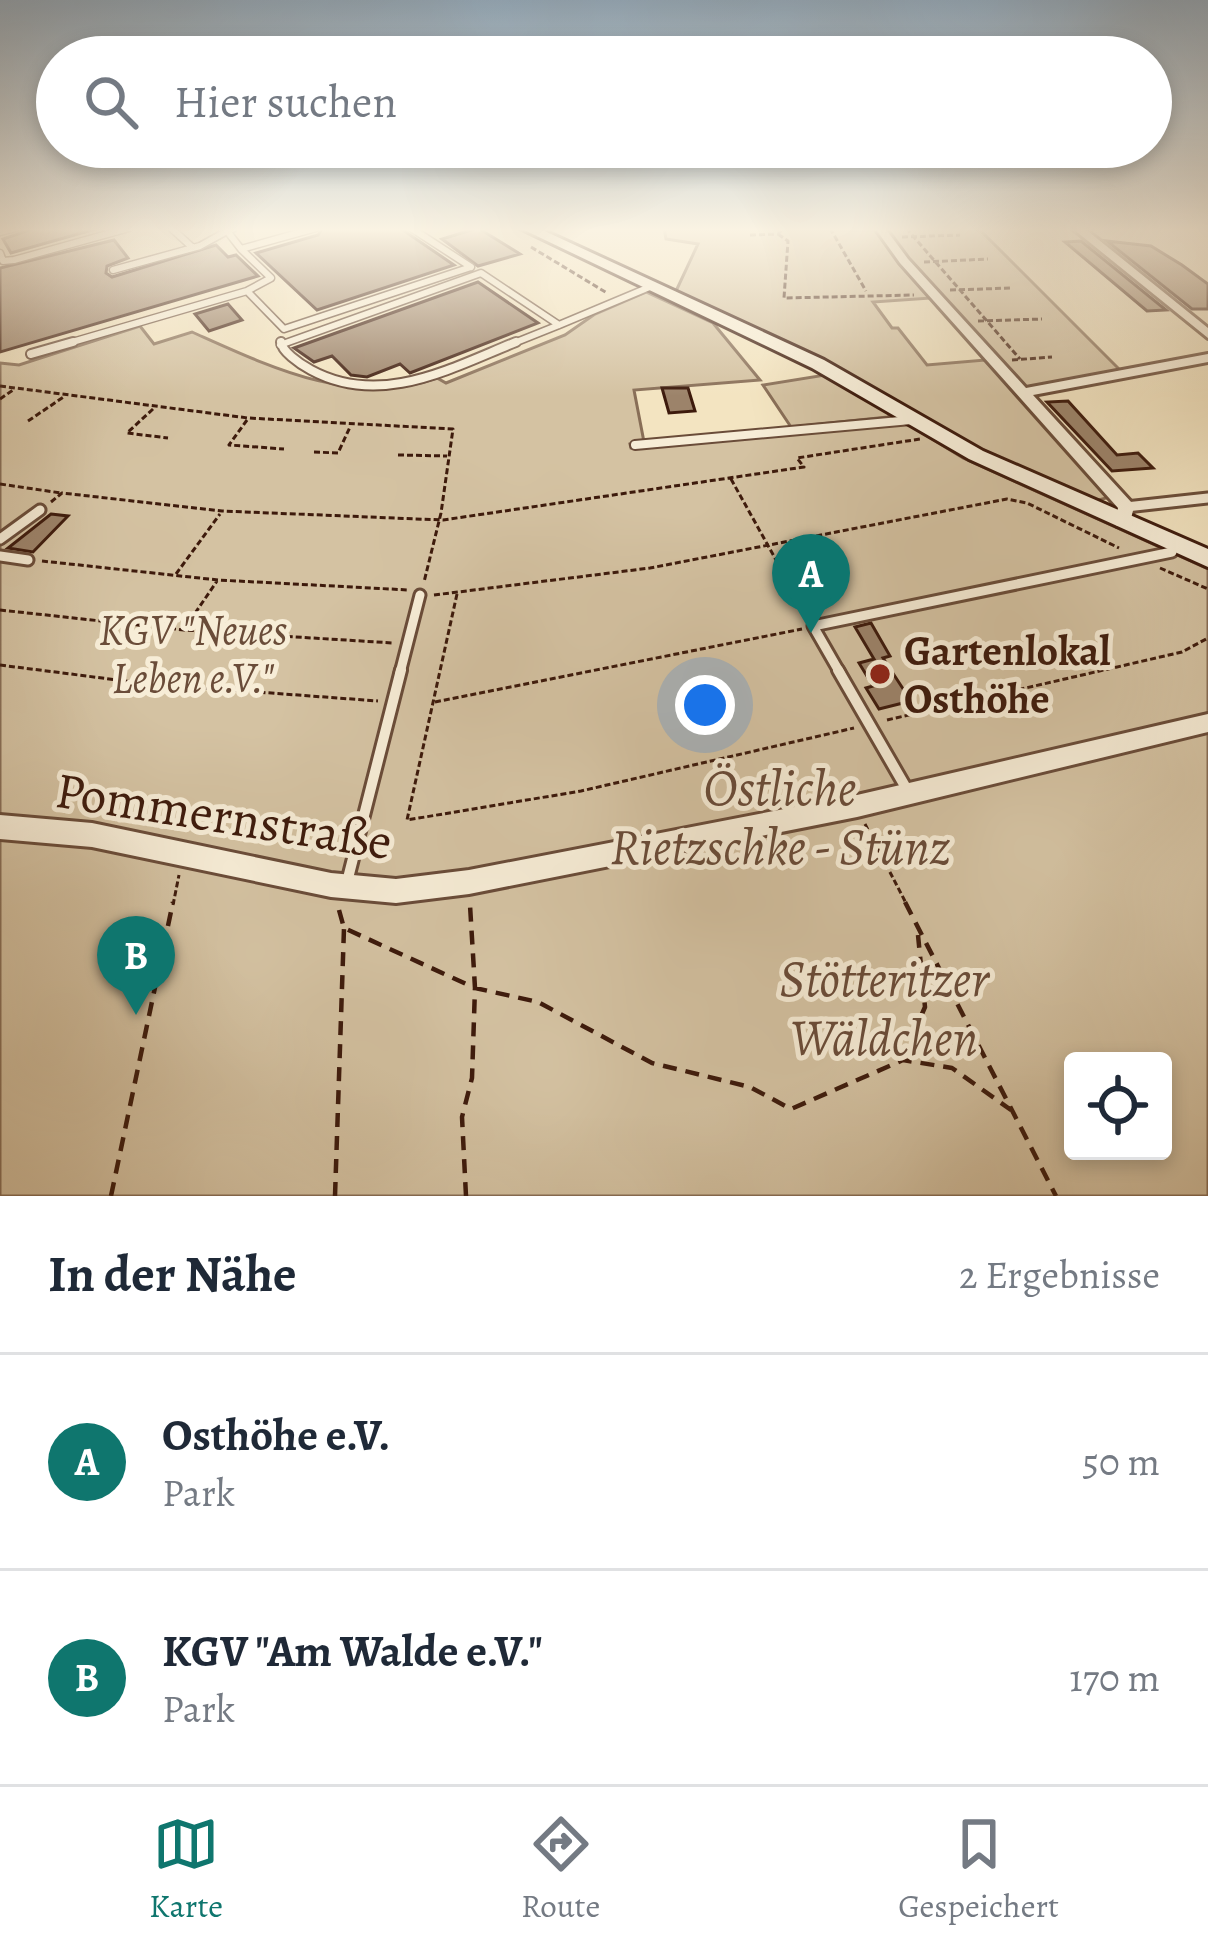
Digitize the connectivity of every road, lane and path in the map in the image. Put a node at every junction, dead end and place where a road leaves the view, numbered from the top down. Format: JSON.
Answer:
{"nodes":[{"id":1,"x":268,"y":284,"type":"edge"},
{"id":2,"x":420,"y":284,"type":"edge"},
{"id":3,"x":450,"y":284,"type":"edge"},
{"id":4,"x":497,"y":284,"type":"edge"},
{"id":5,"x":592,"y":284,"type":"edge"},
{"id":6,"x":647,"y":284,"type":"edge"},
{"id":7,"x":785,"y":284,"type":"edge"},
{"id":8,"x":862,"y":284,"type":"edge"},
{"id":9,"x":925,"y":284,"type":"edge"},
{"id":10,"x":954,"y":284,"type":"edge"},
{"id":11,"x":1146,"y":284,"type":"edge"},
{"id":12,"x":652,"y":286,"type":"junction"},
{"id":13,"x":1012,"y":288,"type":"dead end"},
{"id":14,"x":950,"y":290,"type":"dead end"},
{"id":15,"x":959,"y":290,"type":"junction"},
{"id":16,"x":247,"y":291,"type":"junction"},
{"id":17,"x":867,"y":293,"type":"junction"},
{"id":18,"x":933,"y":294,"type":"junction"},
{"id":19,"x":619,"y":300,"type":"junction"},
{"id":20,"x":1042,"y":320,"type":"dead end"},
{"id":21,"x":976,"y":321,"type":"dead end"},
{"id":22,"x":986,"y":321,"type":"junction"},
{"id":23,"x":559,"y":325,"type":"junction"},
{"id":24,"x":1208,"y":334,"type":"edge"},
{"id":25,"x":32,"y":354,"type":"dead end"},
{"id":26,"x":1052,"y":357,"type":"dead end"},
{"id":27,"x":1208,"y":358,"type":"edge"},
{"id":28,"x":1020,"y":359,"type":"junction"},
{"id":29,"x":1010,"y":360,"type":"dead end"},
{"id":30,"x":0,"y":386,"type":"edge"},
{"id":31,"x":14,"y":388,"type":"junction"},
{"id":32,"x":1022,"y":393,"type":"junction"},
{"id":33,"x":66,"y":395,"type":"junction"},
{"id":34,"x":0,"y":399,"type":"edge"},
{"id":35,"x":154,"y":407,"type":"junction"},
{"id":36,"x":248,"y":418,"type":"junction"},
{"id":37,"x":913,"y":419,"type":"junction"},
{"id":38,"x":28,"y":421,"type":"dead end"},
{"id":39,"x":350,"y":425,"type":"junction"},
{"id":40,"x":935,"y":432,"type":"junction"},
{"id":41,"x":168,"y":438,"type":"dead end"},
{"id":42,"x":635,"y":445,"type":"dead end"},
{"id":43,"x":284,"y":448,"type":"dead end"},
{"id":44,"x":314,"y":452,"type":"dead end"},
{"id":45,"x":398,"y":455,"type":"dead end"},
{"id":46,"x":449,"y":456,"type":"junction"},
{"id":47,"x":730,"y":478,"type":"junction"},
{"id":48,"x":0,"y":484,"type":"edge"},
{"id":49,"x":62,"y":494,"type":"junction"},
{"id":50,"x":1208,"y":497,"type":"edge"},
{"id":51,"x":40,"y":510,"type":"joint"},
{"id":52,"x":221,"y":511,"type":"junction"},
{"id":53,"x":1125,"y":515,"type":"junction"},
{"id":54,"x":439,"y":520,"type":"junction"},
{"id":55,"x":0,"y":539,"type":"edge"},
{"id":56,"x":770,"y":550,"type":"junction"},
{"id":57,"x":1172,"y":552,"type":"dead end"},
{"id":58,"x":0,"y":556,"type":"edge"},
{"id":59,"x":1139,"y":558,"type":"junction"},
{"id":60,"x":28,"y":560,"type":"joint"},
{"id":61,"x":1208,"y":560,"type":"edge"},
{"id":62,"x":175,"y":575,"type":"junction"},
{"id":63,"x":218,"y":580,"type":"junction"},
{"id":64,"x":407,"y":590,"type":"dead end"},
{"id":65,"x":1208,"y":590,"type":"edge"},
{"id":66,"x":457,"y":593,"type":"junction"},
{"id":67,"x":420,"y":595,"type":"junction"},
{"id":68,"x":0,"y":610,"type":"edge"},
{"id":69,"x":813,"y":626,"type":"junction"},
{"id":70,"x":184,"y":630,"type":"junction"},
{"id":71,"x":1208,"y":638,"type":"edge"},
{"id":72,"x":385,"y":643,"type":"dead end"},
{"id":73,"x":0,"y":665,"type":"edge"},
{"id":74,"x":392,"y":702,"type":"junction"},
{"id":75,"x":433,"y":702,"type":"junction"},
{"id":76,"x":1208,"y":723,"type":"edge"},
{"id":77,"x":869,"y":724,"type":"junction"},
{"id":78,"x":909,"y":794,"type":"junction"},
{"id":79,"x":857,"y":806,"type":"junction"},
{"id":80,"x":0,"y":826,"type":"edge"},
{"id":81,"x":180,"y":871,"type":"dead end"},
{"id":82,"x":469,"y":882,"type":"junction"},
{"id":83,"x":338,"y":886,"type":"junction"},
{"id":84,"x":344,"y":928,"type":"junction"},
{"id":85,"x":918,"y":928,"type":"junction"},
{"id":86,"x":475,"y":988,"type":"junction"},
{"id":87,"x":903,"y":1060,"type":"junction"},
{"id":88,"x":1012,"y":1110,"type":"junction"},
{"id":89,"x":111,"y":1196,"type":"edge"},
{"id":90,"x":335,"y":1196,"type":"edge"},
{"id":91,"x":466,"y":1196,"type":"edge"},
{"id":92,"x":1056,"y":1196,"type":"edge"}],
"edges":[{"from":1,"to":16,"type":"lane"},
{"from":2,"to":16,"type":"lane"},
{"from":3,"to":23,"type":"lane"},
{"from":4,"to":23,"type":"lane"},
{"from":5,"to":19,"type":"path"},
{"from":6,"to":12,"type":"main road"},
{"from":7,"to":17,"type":"path"},
{"from":8,"to":17,"type":"path"},
{"from":9,"to":18,"type":"street"},
{"from":10,"to":15,"type":"path"},
{"from":11,"to":24,"type":"street"},
{"from":12,"to":19,"type":"lane"},
{"from":12,"to":37,"type":"main road"},
{"from":13,"to":15,"type":"path"},
{"from":14,"to":15,"type":"path"},
{"from":15,"to":22,"type":"path"},
{"from":16,"to":25,"type":"lane"},
{"from":17,"to":18,"type":"path"},
{"from":18,"to":32,"type":"street"},
{"from":19,"to":23,"type":"lane"},
{"from":20,"to":22,"type":"path"},
{"from":21,"to":22,"type":"path"},
{"from":22,"to":28,"type":"path"},
{"from":26,"to":28,"type":"path"},
{"from":27,"to":32,"type":"street"},
{"from":28,"to":29,"type":"path"},
{"from":30,"to":31,"type":"path"},
{"from":31,"to":33,"type":"path"},
{"from":31,"to":34,"type":"path"},
{"from":32,"to":53,"type":"street"},
{"from":33,"to":35,"type":"path"},
{"from":33,"to":38,"type":"path"},
{"from":35,"to":36,"type":"path"},
{"from":35,"to":41,"type":"path"},
{"from":36,"to":39,"type":"path"},
{"from":36,"to":43,"type":"path"},
{"from":37,"to":40,"type":"main road"},
{"from":37,"to":42,"type":"lane"},
{"from":39,"to":44,"type":"path"},
{"from":39,"to":46,"type":"path"},
{"from":40,"to":47,"type":"path"},
{"from":40,"to":53,"type":"main road"},
{"from":45,"to":46,"type":"path"},
{"from":46,"to":54,"type":"path"},
{"from":47,"to":54,"type":"path"},
{"from":47,"to":56,"type":"path"},
{"from":48,"to":49,"type":"path"},
{"from":49,"to":51,"type":"path"},
{"from":49,"to":52,"type":"path"},
{"from":50,"to":53,"type":"lane"},
{"from":51,"to":55,"type":"lane"},
{"from":52,"to":54,"type":"path"},
{"from":52,"to":62,"type":"path"},
{"from":53,"to":61,"type":"main road"},
{"from":54,"to":67,"type":"path"},
{"from":56,"to":59,"type":"path"},
{"from":56,"to":66,"type":"path"},
{"from":56,"to":69,"type":"path"},
{"from":57,"to":59,"type":"lane"},
{"from":58,"to":60,"type":"lane"},
{"from":59,"to":65,"type":"path"},
{"from":59,"to":69,"type":"lane"},
{"from":60,"to":62,"type":"path"},
{"from":62,"to":63,"type":"path"},
{"from":63,"to":64,"type":"path"},
{"from":63,"to":70,"type":"path"},
{"from":66,"to":67,"type":"path"},
{"from":66,"to":75,"type":"path"},
{"from":67,"to":74,"type":"lane"},
{"from":68,"to":70,"type":"path"},
{"from":69,"to":75,"type":"path"},
{"from":69,"to":77,"type":"lane"},
{"from":70,"to":72,"type":"path"},
{"from":71,"to":77,"type":"path"},
{"from":73,"to":74,"type":"path"},
{"from":74,"to":83,"type":"lane"},
{"from":75,"to":77,"type":"path"},
{"from":76,"to":78,"type":"street","name":"Pommernstraße"},
{"from":77,"to":78,"type":"lane"},
{"from":78,"to":79,"type":"street","name":"Pommernstraße"},
{"from":79,"to":82,"type":"street","name":"Pommernstraße"},
{"from":79,"to":85,"type":"path"},
{"from":80,"to":83,"type":"street","name":"Pommernstraße"},
{"from":81,"to":89,"type":"path"},
{"from":82,"to":83,"type":"street","name":"Pommernstraße"},
{"from":82,"to":86,"type":"path"},
{"from":83,"to":84,"type":"path"},
{"from":84,"to":86,"type":"path"},
{"from":84,"to":90,"type":"path"},
{"from":85,"to":87,"type":"path"},
{"from":85,"to":88,"type":"path"},
{"from":86,"to":87,"type":"path"},
{"from":86,"to":91,"type":"path"},
{"from":87,"to":88,"type":"path"},
{"from":88,"to":92,"type":"path"}]}
